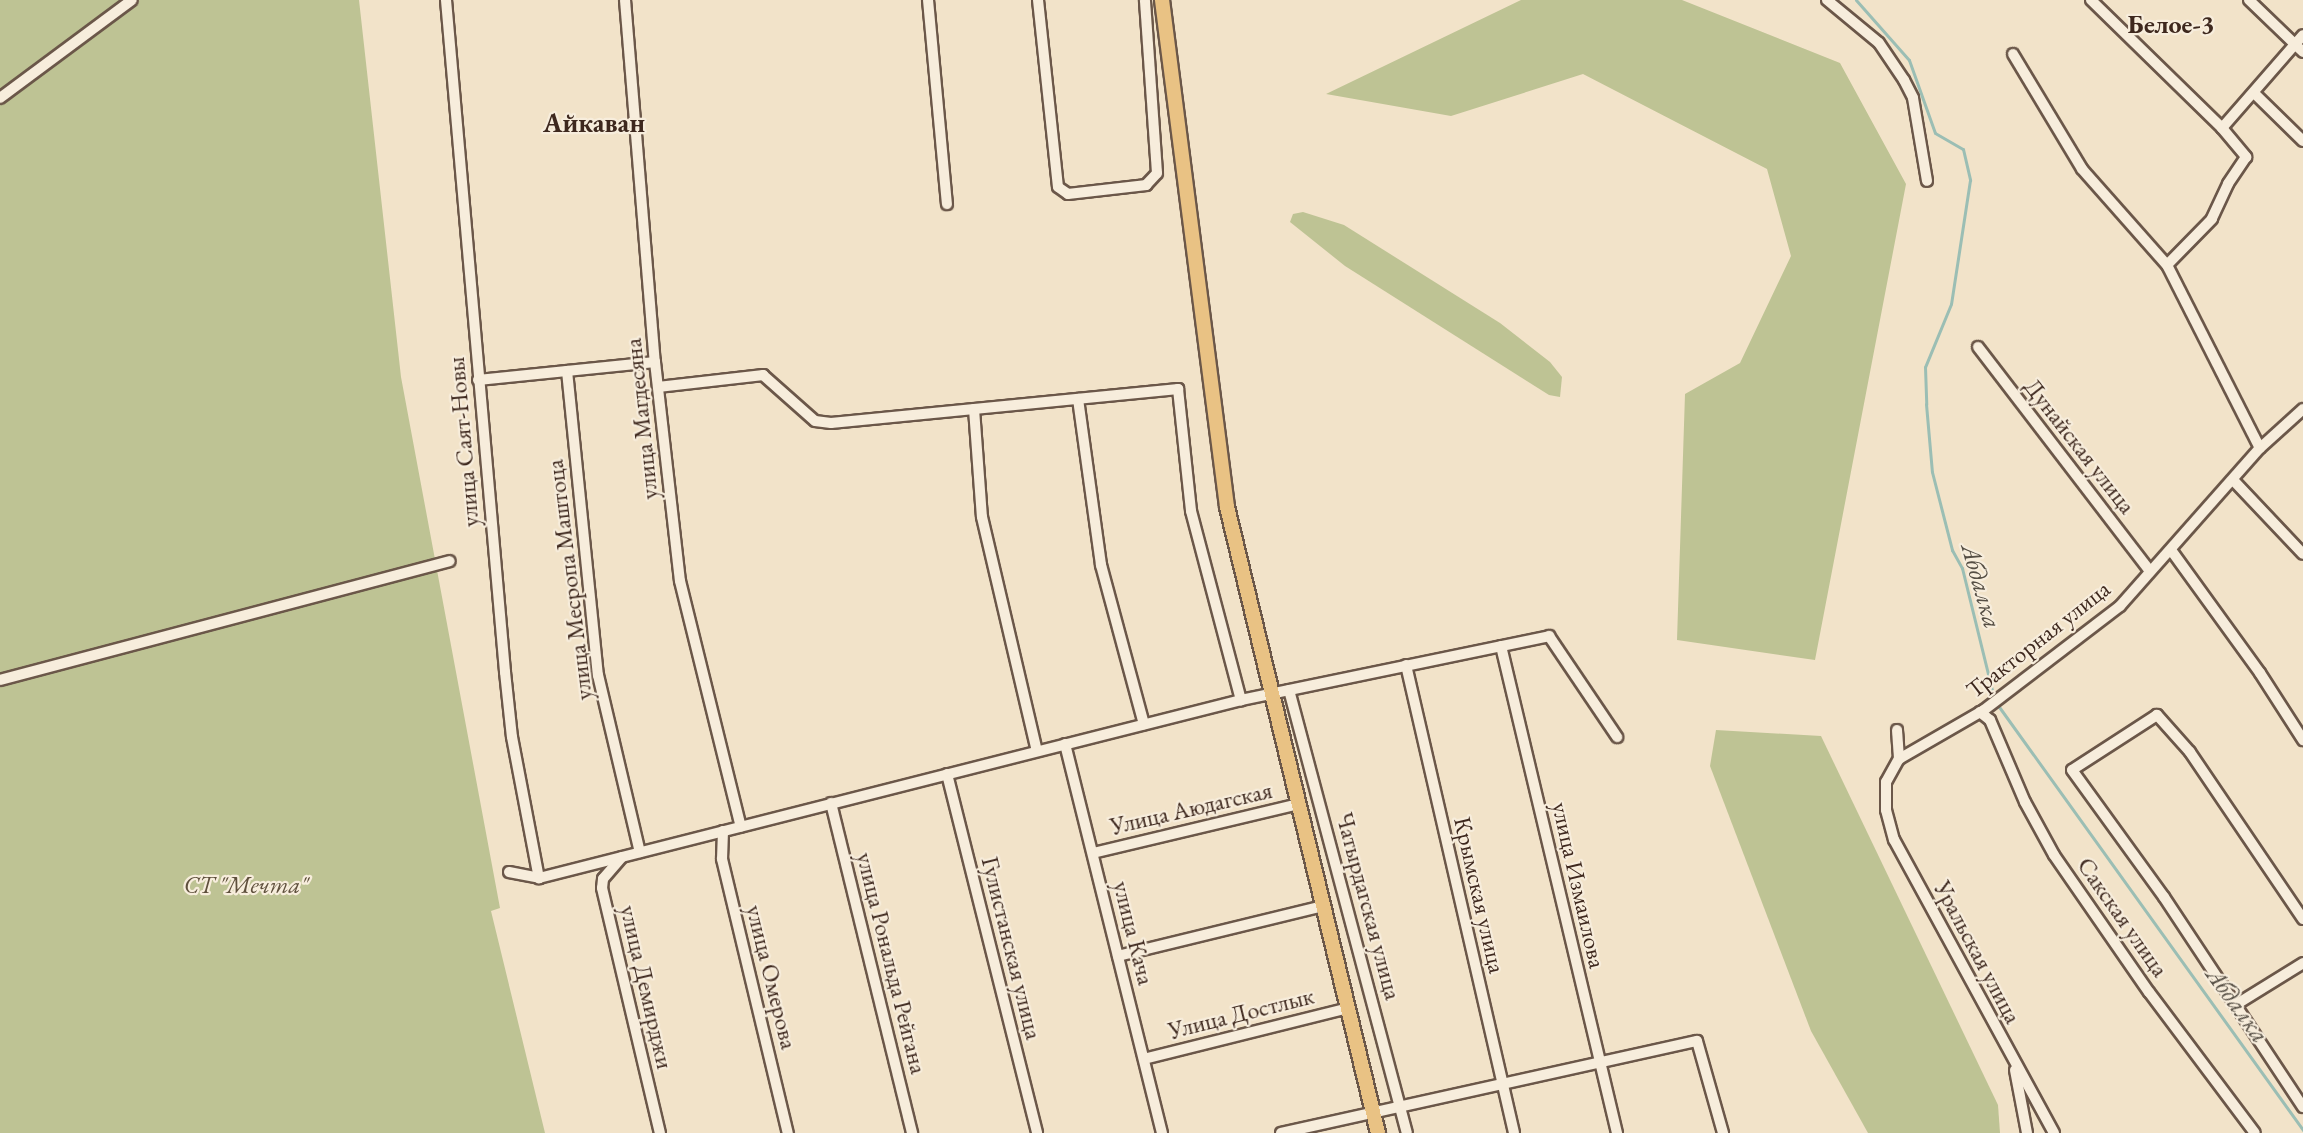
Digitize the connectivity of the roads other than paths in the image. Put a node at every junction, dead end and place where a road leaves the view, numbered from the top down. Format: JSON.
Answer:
{"nodes":[{"id":1,"x":132,"y":0,"type":"edge"},
{"id":2,"x":446,"y":0,"type":"edge"},
{"id":3,"x":625,"y":0,"type":"edge"},
{"id":4,"x":928,"y":0,"type":"edge"},
{"id":5,"x":1038,"y":0,"type":"edge"},
{"id":6,"x":1145,"y":0,"type":"edge"},
{"id":7,"x":1162,"y":0,"type":"edge"},
{"id":8,"x":1827,"y":0,"type":"edge"},
{"id":9,"x":2091,"y":0,"type":"edge"},
{"id":10,"x":2249,"y":0,"type":"edge"},
{"id":11,"x":2303,"y":35,"type":"edge"},
{"id":12,"x":2299,"y":49,"type":"edge"},
{"id":13,"x":2013,"y":54,"type":"dead end"},
{"id":14,"x":2255,"y":94,"type":"junction"},
{"id":15,"x":0,"y":98,"type":"edge"},
{"id":16,"x":2222,"y":128,"type":"junction"},
{"id":17,"x":2303,"y":141,"type":"edge"},
{"id":18,"x":1928,"y":181,"type":"dead end"},
{"id":19,"x":947,"y":204,"type":"dead end"},
{"id":20,"x":2167,"y":265,"type":"junction"},
{"id":21,"x":1977,"y":347,"type":"dead end"},
{"id":22,"x":655,"y":362,"type":"junction"},
{"id":23,"x":567,"y":371,"type":"junction"},
{"id":24,"x":478,"y":380,"type":"junction"},
{"id":25,"x":658,"y":387,"type":"junction"},
{"id":26,"x":1078,"y":399,"type":"junction"},
{"id":27,"x":974,"y":409,"type":"junction"},
{"id":28,"x":2303,"y":409,"type":"edge"},
{"id":29,"x":2260,"y":448,"type":"junction"},
{"id":30,"x":2234,"y":481,"type":"junction"},
{"id":31,"x":2171,"y":550,"type":"junction"},
{"id":32,"x":2303,"y":554,"type":"edge"},
{"id":33,"x":450,"y":561,"type":"dead end"},
{"id":34,"x":2149,"y":570,"type":"junction"},
{"id":35,"x":1501,"y":646,"type":"junction"},
{"id":36,"x":1406,"y":666,"type":"junction"},
{"id":37,"x":0,"y":680,"type":"edge"},
{"id":38,"x":1289,"y":690,"type":"junction"},
{"id":39,"x":1271,"y":693,"type":"junction"},
{"id":40,"x":1241,"y":699,"type":"junction"},
{"id":41,"x":1982,"y":711,"type":"junction"},
{"id":42,"x":1144,"y":724,"type":"junction"},
{"id":43,"x":1897,"y":730,"type":"dead end"},
{"id":44,"x":1617,"y":737,"type":"dead end"},
{"id":45,"x":2303,"y":740,"type":"edge"},
{"id":46,"x":1065,"y":744,"type":"junction"},
{"id":47,"x":1037,"y":751,"type":"junction"},
{"id":48,"x":1899,"y":759,"type":"junction"},
{"id":49,"x":947,"y":774,"type":"junction"},
{"id":50,"x":831,"y":804,"type":"junction"},
{"id":51,"x":1298,"y":804,"type":"junction"},
{"id":52,"x":741,"y":826,"type":"junction"},
{"id":53,"x":723,"y":831,"type":"junction"},
{"id":54,"x":640,"y":852,"type":"junction"},
{"id":55,"x":1093,"y":853,"type":"junction"},
{"id":56,"x":622,"y":857,"type":"junction"},
{"id":57,"x":509,"y":872,"type":"dead end"},
{"id":58,"x":539,"y":878,"type":"junction"},
{"id":59,"x":1323,"y":906,"type":"junction"},
{"id":60,"x":2303,"y":919,"type":"edge"},
{"id":61,"x":1118,"y":956,"type":"junction"},
{"id":62,"x":2303,"y":963,"type":"edge"},
{"id":63,"x":2237,"y":1004,"type":"junction"},
{"id":64,"x":1348,"y":1008,"type":"junction"},
{"id":65,"x":1144,"y":1059,"type":"junction"},
{"id":66,"x":1599,"y":1061,"type":"junction"},
{"id":67,"x":2015,"y":1066,"type":"junction"},
{"id":68,"x":1502,"y":1086,"type":"junction"},
{"id":69,"x":1401,"y":1106,"type":"junction"},
{"id":70,"x":2303,"y":1107,"type":"edge"},
{"id":71,"x":1373,"y":1112,"type":"junction"},
{"id":72,"x":660,"y":1133,"type":"edge"},
{"id":73,"x":788,"y":1133,"type":"edge"},
{"id":74,"x":912,"y":1133,"type":"edge"},
{"id":75,"x":1037,"y":1133,"type":"edge"},
{"id":76,"x":1162,"y":1133,"type":"edge"},
{"id":77,"x":1281,"y":1133,"type":"edge"},
{"id":78,"x":1378,"y":1133,"type":"edge"},
{"id":79,"x":1407,"y":1133,"type":"edge"},
{"id":80,"x":1514,"y":1133,"type":"edge"},
{"id":81,"x":1617,"y":1133,"type":"edge"},
{"id":82,"x":1723,"y":1133,"type":"edge"},
{"id":83,"x":2027,"y":1133,"type":"edge"},
{"id":84,"x":2054,"y":1133,"type":"edge"},
{"id":85,"x":2255,"y":1133,"type":"edge"}],
"edges":[{"from":1,"to":15,"type":"street"},
{"from":2,"to":24,"type":"street","name":"улица Саят-Новы"},
{"from":3,"to":22,"type":"street","name":"улица Магдесяна"},
{"from":4,"to":19,"type":"street"},
{"from":5,"to":6,"type":"street"},
{"from":7,"to":39,"type":"main road"},
{"from":8,"to":18,"type":"street"},
{"from":9,"to":16,"type":"street"},
{"from":10,"to":12,"type":"street"},
{"from":11,"to":12,"type":"street"},
{"from":12,"to":14,"type":"street"},
{"from":13,"to":20,"type":"street"},
{"from":14,"to":16,"type":"street"},
{"from":14,"to":17,"type":"street"},
{"from":16,"to":20,"type":"street"},
{"from":20,"to":29,"type":"street"},
{"from":21,"to":34,"type":"street","name":"Дунайская улица"},
{"from":22,"to":23,"type":"street"},
{"from":22,"to":25,"type":"street","name":"улица Магдесяна"},
{"from":23,"to":24,"type":"street"},
{"from":23,"to":54,"type":"street","name":"улица Месропа Маштоца"},
{"from":24,"to":58,"type":"street","name":"улица Саят-Новы"},
{"from":25,"to":27,"type":"street"},
{"from":25,"to":52,"type":"street","name":"улица Магдесяна"},
{"from":26,"to":27,"type":"street"},
{"from":26,"to":40,"type":"street"},
{"from":26,"to":42,"type":"street"},
{"from":27,"to":47,"type":"street"},
{"from":28,"to":29,"type":"street","name":"Тракторная улица"},
{"from":29,"to":30,"type":"street","name":"Тракторная улица"},
{"from":30,"to":31,"type":"street","name":"Тракторная улица"},
{"from":30,"to":32,"type":"street"},
{"from":31,"to":34,"type":"street","name":"Тракторная улица"},
{"from":31,"to":45,"type":"street"},
{"from":33,"to":37,"type":"street"},
{"from":34,"to":41,"type":"street","name":"Тракторная улица"},
{"from":35,"to":36,"type":"street"},
{"from":35,"to":44,"type":"street"},
{"from":35,"to":66,"type":"street","name":"улица Измаилова"},
{"from":36,"to":38,"type":"street"},
{"from":36,"to":68,"type":"street","name":"Крымская улица"},
{"from":38,"to":39,"type":"street"},
{"from":38,"to":69,"type":"street","name":"Чатырдагская улица"},
{"from":39,"to":40,"type":"street"},
{"from":39,"to":51,"type":"main road"},
{"from":40,"to":42,"type":"street"},
{"from":41,"to":48,"type":"street","name":"Тракторная улица"},
{"from":41,"to":85,"type":"street","name":"Сакская улица"},
{"from":42,"to":46,"type":"street"},
{"from":43,"to":48,"type":"street"},
{"from":46,"to":47,"type":"street"},
{"from":46,"to":55,"type":"street","name":"улица Кача"},
{"from":47,"to":49,"type":"street"},
{"from":48,"to":67,"type":"street","name":"Уральская улица"},
{"from":49,"to":50,"type":"street"},
{"from":49,"to":75,"type":"street","name":"Гулистанская улица"},
{"from":50,"to":52,"type":"street"},
{"from":50,"to":74,"type":"street","name":"улица Рональда Рейгана"},
{"from":51,"to":55,"type":"street","name":"Улица Аюдагская"},
{"from":51,"to":59,"type":"main road"},
{"from":52,"to":53,"type":"street"},
{"from":53,"to":54,"type":"street"},
{"from":53,"to":73,"type":"street","name":"улица Омерова"},
{"from":54,"to":56,"type":"street"},
{"from":55,"to":61,"type":"street","name":"улица Кача"},
{"from":56,"to":58,"type":"street"},
{"from":56,"to":72,"type":"street","name":"улица Демирджи"},
{"from":57,"to":58,"type":"street"},
{"from":59,"to":61,"type":"street"},
{"from":59,"to":64,"type":"main road"},
{"from":60,"to":63,"type":"street","name":"Сакская улица"},
{"from":61,"to":65,"type":"street","name":"улица Кача"},
{"from":62,"to":63,"type":"street"},
{"from":63,"to":70,"type":"street","name":"Сакская улица"},
{"from":64,"to":65,"type":"street","name":"Улица Достлык"},
{"from":64,"to":71,"type":"main road"},
{"from":65,"to":76,"type":"street","name":"улица Кача"},
{"from":66,"to":68,"type":"street"},
{"from":66,"to":81,"type":"street","name":"улица Измаилова"},
{"from":66,"to":82,"type":"street"},
{"from":67,"to":83,"type":"street"},
{"from":67,"to":84,"type":"street","name":"Уральская улица"},
{"from":68,"to":69,"type":"street"},
{"from":68,"to":80,"type":"street","name":"Крымская улица"},
{"from":69,"to":71,"type":"street"},
{"from":69,"to":79,"type":"street","name":"Чатырдагская улица"},
{"from":71,"to":77,"type":"street"},
{"from":71,"to":78,"type":"main road"}]}
